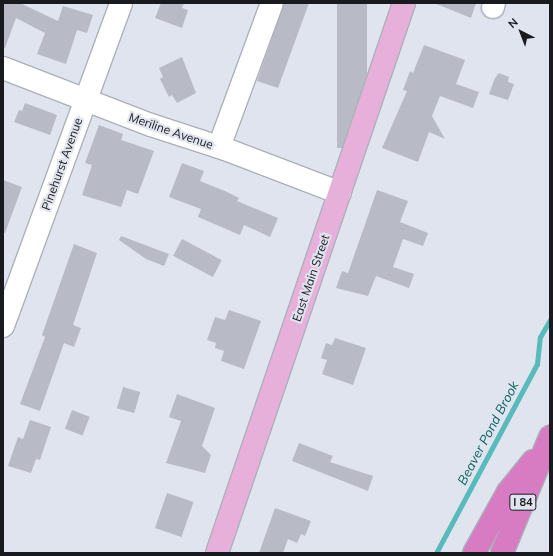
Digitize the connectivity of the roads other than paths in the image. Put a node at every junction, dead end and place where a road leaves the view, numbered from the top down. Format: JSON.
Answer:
{"nodes":[{"id":1,"x":121,"y":3,"type":"edge"},
{"id":2,"x":272,"y":3,"type":"edge"},
{"id":3,"x":404,"y":3,"type":"edge"},
{"id":4,"x":3,"y":68,"type":"edge"},
{"id":5,"x":86,"y":100,"type":"junction"},
{"id":6,"x":220,"y":147,"type":"junction"},
{"id":7,"x":340,"y":193,"type":"junction"},
{"id":8,"x":5,"y":315,"type":"edge"},
{"id":9,"x":547,"y":444,"type":"edge"},
{"id":10,"x":216,"y":553,"type":"edge"},
{"id":11,"x":474,"y":553,"type":"edge"},
{"id":12,"x":502,"y":553,"type":"edge"}],
"edges":[{"from":1,"to":5,"type":"street","name":"Pinehurst Avenue"},
{"from":2,"to":6,"type":"street"},
{"from":3,"to":7,"type":"main road","name":"East Main Street"},
{"from":4,"to":5,"type":"street","name":"Meriline Avenue"},
{"from":5,"to":6,"type":"street","name":"Meriline Avenue"},
{"from":5,"to":8,"type":"street","name":"Pinehurst Avenue"},
{"from":6,"to":7,"type":"street","name":"Meriline Avenue"},
{"from":7,"to":10,"type":"main road","name":"East Main Street"},
{"from":9,"to":11,"type":"highway"},
{"from":9,"to":12,"type":"highway","number":"I 84"}]}
